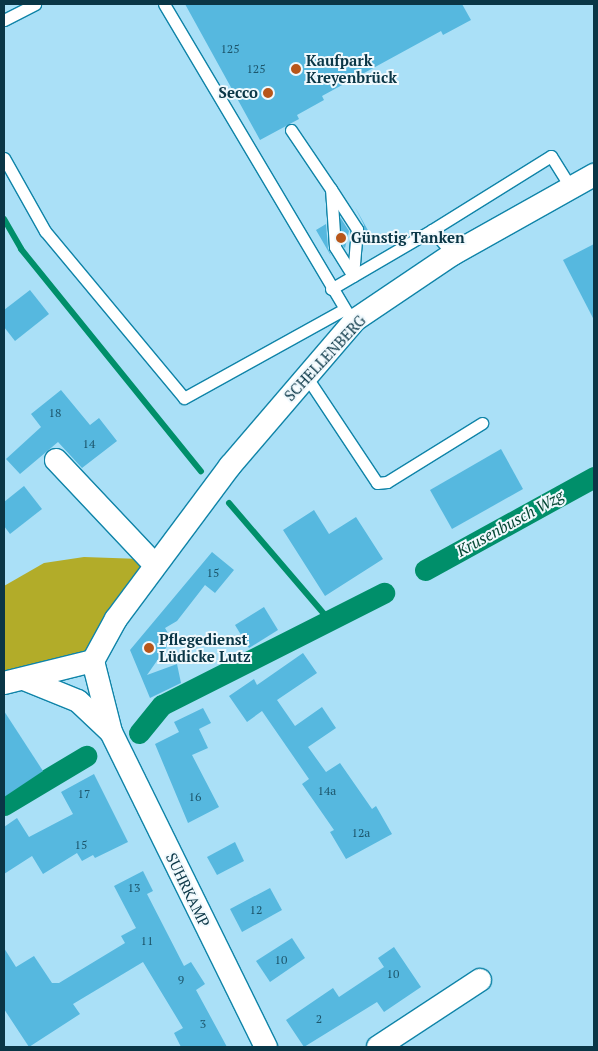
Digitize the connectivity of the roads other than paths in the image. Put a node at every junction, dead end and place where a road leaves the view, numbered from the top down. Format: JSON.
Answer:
{"nodes":[{"id":1,"x":35,"y":4,"type":"edge"},
{"id":2,"x":164,"y":4,"type":"edge"},
{"id":3,"x":4,"y":20,"type":"edge"},
{"id":4,"x":291,"y":130,"type":"dead end"},
{"id":5,"x":4,"y":158,"type":"edge"},
{"id":6,"x":594,"y":175,"type":"edge"},
{"id":7,"x":571,"y":188,"type":"junction"},
{"id":8,"x":331,"y":189,"type":"junction"},
{"id":9,"x":432,"y":230,"type":"junction"},
{"id":10,"x":453,"y":254,"type":"junction"},
{"id":11,"x":353,"y":276,"type":"junction"},
{"id":12,"x":331,"y":289,"type":"junction"},
{"id":13,"x":349,"y":315,"type":"junction"},
{"id":14,"x":306,"y":376,"type":"junction"},
{"id":15,"x":482,"y":423,"type":"dead end"},
{"id":16,"x":56,"y":460,"type":"dead end"},
{"id":17,"x":155,"y":565,"type":"junction"},
{"id":18,"x":93,"y":661,"type":"junction"},
{"id":19,"x":14,"y":681,"type":"edge"},
{"id":20,"x":110,"y":732,"type":"junction"},
{"id":21,"x":480,"y":980,"type":"dead end"},
{"id":22,"x":266,"y":1047,"type":"edge"},
{"id":23,"x":378,"y":1047,"type":"edge"}],
"edges":[{"from":1,"to":3,"type":"lane"},
{"from":2,"to":12,"type":"lane"},
{"from":4,"to":8,"type":"lane"},
{"from":5,"to":13,"type":"lane"},
{"from":6,"to":7,"type":"street","name":"SCHELLENBERG"},
{"from":7,"to":9,"type":"lane"},
{"from":7,"to":10,"type":"street","name":"SCHELLENBERG"},
{"from":8,"to":11,"type":"lane"},
{"from":8,"to":11,"type":"lane"},
{"from":9,"to":10,"type":"lane"},
{"from":9,"to":11,"type":"lane"},
{"from":10,"to":13,"type":"street","name":"SCHELLENBERG"},
{"from":11,"to":12,"type":"lane"},
{"from":12,"to":13,"type":"lane"},
{"from":13,"to":14,"type":"street","name":"SCHELLENBERG"},
{"from":14,"to":15,"type":"lane"},
{"from":14,"to":17,"type":"street","name":"SCHELLENBERG"},
{"from":16,"to":17,"type":"street"},
{"from":17,"to":18,"type":"street","name":"SCHELLENBERG"},
{"from":18,"to":19,"type":"street"},
{"from":18,"to":20,"type":"street","name":"SUHRKAMP"},
{"from":19,"to":20,"type":"street","name":"SUHRKAMP"},
{"from":20,"to":22,"type":"street","name":"SUHRKAMP"},
{"from":21,"to":23,"type":"street"}]}
